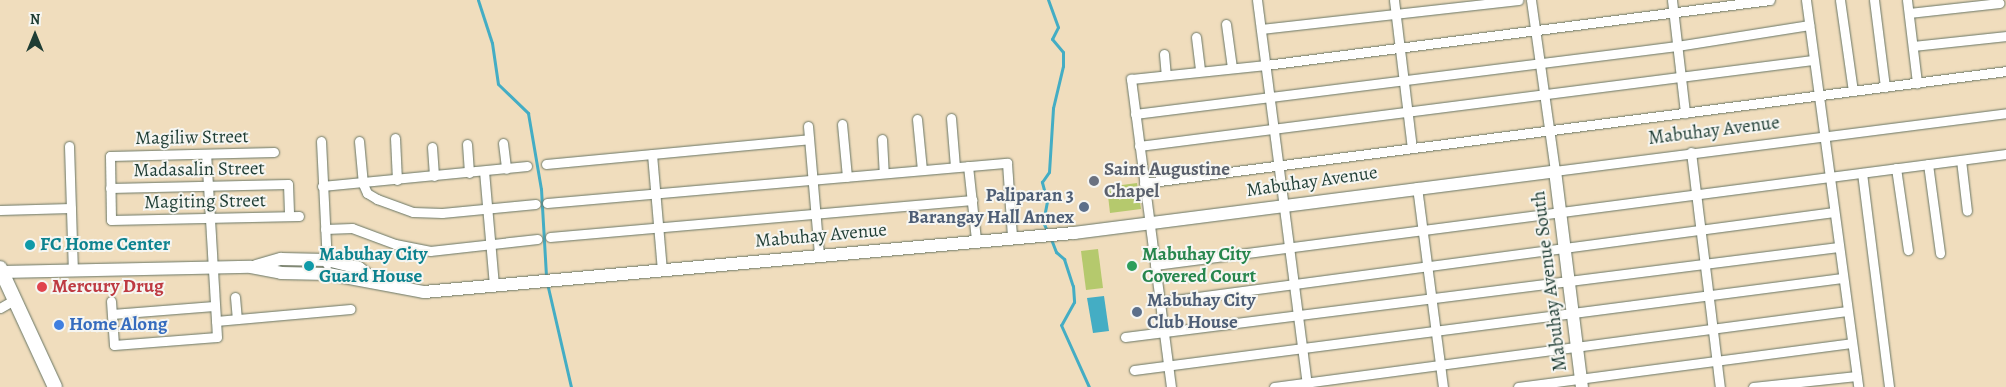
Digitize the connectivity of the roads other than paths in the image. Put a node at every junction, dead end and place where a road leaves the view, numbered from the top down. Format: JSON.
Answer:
{"nodes":[{"id":1,"x":1257,"y":0,"type":"edge"},
{"id":2,"x":1394,"y":0,"type":"edge"},
{"id":3,"x":1518,"y":0,"type":"edge"},
{"id":4,"x":1531,"y":0,"type":"edge"},
{"id":5,"x":1672,"y":0,"type":"edge"},
{"id":6,"x":1770,"y":0,"type":"edge"},
{"id":7,"x":1806,"y":0,"type":"edge"},
{"id":8,"x":1840,"y":0,"type":"edge"},
{"id":9,"x":1874,"y":0,"type":"edge"},
{"id":10,"x":1907,"y":0,"type":"edge"},
{"id":11,"x":1999,"y":3,"type":"dead end"},
{"id":12,"x":1395,"y":13,"type":"junction"},
{"id":13,"x":1673,"y":14,"type":"junction"},
{"id":14,"x":1909,"y":14,"type":"junction"},
{"id":15,"x":1226,"y":24,"type":"dead end"},
{"id":16,"x":1809,"y":25,"type":"junction"},
{"id":17,"x":1535,"y":29,"type":"junction"},
{"id":18,"x":1261,"y":30,"type":"junction"},
{"id":19,"x":2006,"y":36,"type":"edge"},
{"id":20,"x":1196,"y":37,"type":"dead end"},
{"id":21,"x":1677,"y":46,"type":"junction"},
{"id":22,"x":1913,"y":46,"type":"junction"},
{"id":23,"x":1399,"y":47,"type":"junction"},
{"id":24,"x":1164,"y":54,"type":"dead end"},
{"id":25,"x":1813,"y":60,"type":"junction"},
{"id":26,"x":1540,"y":62,"type":"junction"},
{"id":27,"x":1266,"y":65,"type":"junction"},
{"id":28,"x":1232,"y":68,"type":"junction"},
{"id":29,"x":1200,"y":71,"type":"junction"},
{"id":30,"x":2006,"y":71,"type":"edge"},
{"id":31,"x":1166,"y":75,"type":"junction"},
{"id":32,"x":1681,"y":77,"type":"junction"},
{"id":33,"x":1403,"y":80,"type":"junction"},
{"id":34,"x":1917,"y":83,"type":"junction"},
{"id":35,"x":1885,"y":87,"type":"junction"},
{"id":36,"x":1852,"y":91,"type":"junction"},
{"id":37,"x":1544,"y":94,"type":"junction"},
{"id":38,"x":1818,"y":95,"type":"junction"},
{"id":39,"x":1270,"y":97,"type":"junction"},
{"id":40,"x":1408,"y":112,"type":"junction"},
{"id":41,"x":1685,"y":113,"type":"junction"},
{"id":42,"x":2006,"y":113,"type":"edge"},
{"id":43,"x":1135,"y":114,"type":"junction"},
{"id":44,"x":951,"y":118,"type":"dead end"},
{"id":45,"x":917,"y":119,"type":"dead end"},
{"id":46,"x":842,"y":124,"type":"dead end"},
{"id":47,"x":808,"y":126,"type":"dead end"},
{"id":48,"x":1274,"y":129,"type":"junction"},
{"id":49,"x":1550,"y":130,"type":"junction"},
{"id":50,"x":1824,"y":136,"type":"junction"},
{"id":51,"x":394,"y":138,"type":"dead end"},
{"id":52,"x":882,"y":138,"type":"dead end"},
{"id":53,"x":809,"y":139,"type":"junction"},
{"id":54,"x":359,"y":141,"type":"dead end"},
{"id":55,"x":321,"y":142,"type":"dead end"},
{"id":56,"x":503,"y":143,"type":"dead end"},
{"id":57,"x":466,"y":144,"type":"dead end"},
{"id":58,"x":69,"y":146,"type":"dead end"},
{"id":59,"x":1139,"y":146,"type":"junction"},
{"id":60,"x":432,"y":147,"type":"dead end"},
{"id":61,"x":1412,"y":148,"type":"junction"},
{"id":62,"x":274,"y":152,"type":"dead end"},
{"id":63,"x":1691,"y":152,"type":"junction"},
{"id":64,"x":206,"y":154,"type":"junction"},
{"id":65,"x":652,"y":154,"type":"junction"},
{"id":66,"x":2006,"y":154,"type":"edge"},
{"id":67,"x":1962,"y":160,"type":"junction"},
{"id":68,"x":546,"y":164,"type":"dead end"},
{"id":69,"x":1928,"y":164,"type":"junction"},
{"id":70,"x":1279,"y":165,"type":"junction"},
{"id":71,"x":526,"y":166,"type":"dead end"},
{"id":72,"x":968,"y":166,"type":"junction"},
{"id":73,"x":955,"y":167,"type":"junction"},
{"id":74,"x":1896,"y":168,"type":"junction"},
{"id":75,"x":506,"y":169,"type":"junction"},
{"id":76,"x":922,"y":170,"type":"junction"},
{"id":77,"x":484,"y":171,"type":"junction"},
{"id":78,"x":1555,"y":171,"type":"junction"},
{"id":79,"x":469,"y":173,"type":"junction"},
{"id":80,"x":884,"y":173,"type":"junction"},
{"id":81,"x":1862,"y":173,"type":"junction"},
{"id":82,"x":434,"y":176,"type":"junction"},
{"id":83,"x":847,"y":176,"type":"junction"},
{"id":84,"x":1829,"y":177,"type":"junction"},
{"id":85,"x":397,"y":180,"type":"junction"},
{"id":86,"x":812,"y":180,"type":"junction"},
{"id":87,"x":1144,"y":183,"type":"junction"},
{"id":88,"x":363,"y":184,"type":"junction"},
{"id":89,"x":207,"y":186,"type":"junction"},
{"id":90,"x":322,"y":186,"type":"junction"},
{"id":91,"x":1417,"y":187,"type":"junction"},
{"id":92,"x":110,"y":188,"type":"junction"},
{"id":93,"x":655,"y":193,"type":"junction"},
{"id":94,"x":1696,"y":194,"type":"junction"},
{"id":95,"x":972,"y":200,"type":"junction"},
{"id":96,"x":547,"y":203,"type":"dead end"},
{"id":97,"x":536,"y":204,"type":"dead end"},
{"id":98,"x":1284,"y":205,"type":"junction"},
{"id":99,"x":71,"y":208,"type":"junction"},
{"id":100,"x":487,"y":208,"type":"junction"},
{"id":101,"x":0,"y":210,"type":"edge"},
{"id":102,"x":1967,"y":211,"type":"dead end"},
{"id":103,"x":1560,"y":212,"type":"junction"},
{"id":104,"x":1834,"y":212,"type":"junction"},
{"id":105,"x":816,"y":214,"type":"junction"},
{"id":106,"x":294,"y":216,"type":"joint"},
{"id":107,"x":209,"y":218,"type":"junction"},
{"id":108,"x":1150,"y":224,"type":"junction"},
{"id":109,"x":658,"y":228,"type":"junction"},
{"id":110,"x":325,"y":229,"type":"junction"},
{"id":111,"x":1700,"y":229,"type":"junction"},
{"id":112,"x":1423,"y":230,"type":"junction"},
{"id":113,"x":550,"y":237,"type":"dead end"},
{"id":114,"x":1012,"y":237,"type":"junction"},
{"id":115,"x":537,"y":239,"type":"dead end"},
{"id":116,"x":976,"y":240,"type":"junction"},
{"id":117,"x":490,"y":244,"type":"junction"},
{"id":118,"x":1290,"y":247,"type":"junction"},
{"id":119,"x":1564,"y":247,"type":"junction"},
{"id":120,"x":1838,"y":247,"type":"junction"},
{"id":121,"x":1908,"y":250,"type":"dead end"},
{"id":122,"x":1940,"y":253,"type":"dead end"},
{"id":123,"x":819,"y":255,"type":"junction"},
{"id":124,"x":327,"y":260,"type":"junction"},
{"id":125,"x":1705,"y":262,"type":"junction"},
{"id":126,"x":1155,"y":265,"type":"junction"},
{"id":127,"x":1427,"y":266,"type":"junction"},
{"id":128,"x":251,"y":267,"type":"junction"},
{"id":129,"x":211,"y":268,"type":"junction"},
{"id":130,"x":1,"y":270,"type":"edge"},
{"id":131,"x":73,"y":270,"type":"junction"},
{"id":132,"x":662,"y":270,"type":"junction"},
{"id":133,"x":328,"y":274,"type":"junction"},
{"id":134,"x":1842,"y":278,"type":"junction"},
{"id":135,"x":1568,"y":280,"type":"junction"},
{"id":136,"x":1294,"y":283,"type":"junction"},
{"id":137,"x":384,"y":285,"type":"junction"},
{"id":138,"x":494,"y":286,"type":"junction"},
{"id":139,"x":1709,"y":295,"type":"junction"},
{"id":140,"x":235,"y":297,"type":"dead end"},
{"id":141,"x":1432,"y":298,"type":"junction"},
{"id":142,"x":14,"y":300,"type":"junction"},
{"id":143,"x":111,"y":301,"type":"dead end"},
{"id":144,"x":1160,"y":302,"type":"junction"},
{"id":145,"x":214,"y":306,"type":"junction"},
{"id":146,"x":0,"y":308,"type":"edge"},
{"id":147,"x":350,"y":309,"type":"dead end"},
{"id":148,"x":1847,"y":311,"type":"junction"},
{"id":149,"x":1572,"y":312,"type":"junction"},
{"id":150,"x":112,"y":314,"type":"junction"},
{"id":151,"x":1298,"y":317,"type":"junction"},
{"id":152,"x":237,"y":319,"type":"junction"},
{"id":153,"x":216,"y":321,"type":"junction"},
{"id":154,"x":1713,"y":328,"type":"junction"},
{"id":155,"x":1436,"y":331,"type":"junction"},
{"id":156,"x":1164,"y":332,"type":"junction"},
{"id":157,"x":1125,"y":337,"type":"dead end"},
{"id":158,"x":1851,"y":344,"type":"junction"},
{"id":159,"x":1576,"y":345,"type":"junction"},
{"id":160,"x":1302,"y":348,"type":"junction"},
{"id":161,"x":1717,"y":361,"type":"junction"},
{"id":162,"x":1440,"y":363,"type":"junction"},
{"id":163,"x":1169,"y":367,"type":"junction"},
{"id":164,"x":1134,"y":370,"type":"dead end"},
{"id":165,"x":1856,"y":376,"type":"junction"},
{"id":166,"x":1581,"y":383,"type":"edge"},
{"id":167,"x":1307,"y":385,"type":"edge"},
{"id":168,"x":55,"y":387,"type":"edge"},
{"id":169,"x":1172,"y":387,"type":"edge"},
{"id":170,"x":1274,"y":387,"type":"edge"},
{"id":171,"x":1443,"y":387,"type":"edge"},
{"id":172,"x":1518,"y":387,"type":"edge"},
{"id":173,"x":1720,"y":387,"type":"edge"},
{"id":174,"x":1753,"y":387,"type":"edge"},
{"id":175,"x":1858,"y":387,"type":"edge"},
{"id":176,"x":1890,"y":387,"type":"edge"}],
"edges":[{"from":1,"to":18,"type":"street"},
{"from":2,"to":12,"type":"street"},
{"from":3,"to":12,"type":"street"},
{"from":4,"to":17,"type":"street"},
{"from":5,"to":13,"type":"street"},
{"from":6,"to":13,"type":"street"},
{"from":7,"to":16,"type":"street"},
{"from":8,"to":36,"type":"street"},
{"from":9,"to":35,"type":"street"},
{"from":10,"to":14,"type":"street"},
{"from":11,"to":14,"type":"street"},
{"from":12,"to":18,"type":"street"},
{"from":12,"to":23,"type":"street"},
{"from":13,"to":17,"type":"street"},
{"from":13,"to":21,"type":"street"},
{"from":14,"to":22,"type":"street"},
{"from":15,"to":28,"type":"street"},
{"from":16,"to":21,"type":"street"},
{"from":16,"to":25,"type":"street"},
{"from":17,"to":23,"type":"street"},
{"from":17,"to":26,"type":"street"},
{"from":18,"to":27,"type":"street"},
{"from":19,"to":22,"type":"street"},
{"from":20,"to":29,"type":"street"},
{"from":21,"to":26,"type":"street"},
{"from":21,"to":32,"type":"street"},
{"from":22,"to":34,"type":"street"},
{"from":23,"to":27,"type":"street"},
{"from":23,"to":33,"type":"street"},
{"from":24,"to":31,"type":"street"},
{"from":25,"to":32,"type":"street"},
{"from":25,"to":38,"type":"street"},
{"from":26,"to":33,"type":"street"},
{"from":26,"to":37,"type":"street"},
{"from":27,"to":28,"type":"street"},
{"from":27,"to":39,"type":"street"},
{"from":28,"to":29,"type":"street"},
{"from":29,"to":31,"type":"street"},
{"from":30,"to":34,"type":"street"},
{"from":31,"to":43,"type":"street"},
{"from":32,"to":37,"type":"street"},
{"from":32,"to":41,"type":"street"},
{"from":33,"to":39,"type":"street"},
{"from":33,"to":40,"type":"street"},
{"from":34,"to":35,"type":"street"},
{"from":35,"to":36,"type":"street"},
{"from":36,"to":38,"type":"street"},
{"from":37,"to":40,"type":"street"},
{"from":37,"to":49,"type":"street"},
{"from":38,"to":41,"type":"street"},
{"from":38,"to":50,"type":"street"},
{"from":39,"to":43,"type":"street"},
{"from":39,"to":48,"type":"street"},
{"from":40,"to":48,"type":"street"},
{"from":40,"to":61,"type":"street"},
{"from":41,"to":49,"type":"street"},
{"from":42,"to":50,"type":"street","name":"Mabuhay Avenue"},
{"from":43,"to":59,"type":"street"},
{"from":44,"to":73,"type":"street"},
{"from":45,"to":76,"type":"street"},
{"from":46,"to":83,"type":"street"},
{"from":47,"to":53,"type":"street"},
{"from":48,"to":59,"type":"street"},
{"from":48,"to":70,"type":"street"},
{"from":49,"to":61,"type":"street"},
{"from":49,"to":78,"type":"street"},
{"from":50,"to":63,"type":"street","name":"Mabuhay Avenue"},
{"from":50,"to":84,"type":"street"},
{"from":51,"to":85,"type":"street"},
{"from":52,"to":80,"type":"street"},
{"from":53,"to":65,"type":"street"},
{"from":53,"to":86,"type":"street"},
{"from":54,"to":88,"type":"street"},
{"from":55,"to":90,"type":"street"},
{"from":56,"to":75,"type":"street"},
{"from":57,"to":79,"type":"street"},
{"from":58,"to":99,"type":"street"},
{"from":59,"to":87,"type":"street"},
{"from":60,"to":82,"type":"street"},
{"from":61,"to":70,"type":"street"},
{"from":62,"to":64,"type":"street","name":"Magiliw Street"},
{"from":63,"to":78,"type":"street","name":"Mabuhay Avenue"},
{"from":63,"to":94,"type":"street"},
{"from":64,"to":89,"type":"street"},
{"from":64,"to":92,"type":"street","name":"Magiliw Street"},
{"from":65,"to":68,"type":"street"},
{"from":65,"to":93,"type":"street"},
{"from":66,"to":67,"type":"street"},
{"from":67,"to":69,"type":"street"},
{"from":67,"to":102,"type":"street"},
{"from":69,"to":74,"type":"street"},
{"from":69,"to":122,"type":"street"},
{"from":70,"to":87,"type":"street"},
{"from":70,"to":98,"type":"street"},
{"from":71,"to":75,"type":"street"},
{"from":72,"to":73,"type":"street"},
{"from":72,"to":95,"type":"street"},
{"from":72,"to":114,"type":"street"},
{"from":73,"to":76,"type":"street"},
{"from":74,"to":81,"type":"street"},
{"from":74,"to":121,"type":"street"},
{"from":75,"to":77,"type":"street"},
{"from":76,"to":80,"type":"street"},
{"from":77,"to":79,"type":"street"},
{"from":77,"to":100,"type":"street"},
{"from":78,"to":91,"type":"street","name":"Mabuhay Avenue"},
{"from":78,"to":103,"type":"street","name":"Mabuhay Avenue South"},
{"from":79,"to":82,"type":"street"},
{"from":80,"to":83,"type":"street"},
{"from":81,"to":84,"type":"street"},
{"from":81,"to":176,"type":"street"},
{"from":82,"to":85,"type":"street"},
{"from":83,"to":86,"type":"street"},
{"from":84,"to":94,"type":"street"},
{"from":84,"to":104,"type":"street"},
{"from":85,"to":88,"type":"street"},
{"from":86,"to":93,"type":"street"},
{"from":86,"to":105,"type":"street"},
{"from":87,"to":108,"type":"street"},
{"from":88,"to":90,"type":"street"},
{"from":88,"to":100,"type":"street"},
{"from":89,"to":92,"type":"street","name":"Madasalin Street"},
{"from":89,"to":106,"type":"street","name":"Madasalin Street"},
{"from":89,"to":107,"type":"street"},
{"from":90,"to":110,"type":"street"},
{"from":91,"to":98,"type":"street","name":"Mabuhay Avenue"},
{"from":91,"to":112,"type":"street"},
{"from":92,"to":107,"type":"street","name":"Magiting Street"},
{"from":93,"to":96,"type":"street"},
{"from":93,"to":109,"type":"street"},
{"from":94,"to":103,"type":"street"},
{"from":94,"to":111,"type":"street"},
{"from":95,"to":105,"type":"street"},
{"from":95,"to":116,"type":"street"},
{"from":97,"to":100,"type":"street"},
{"from":98,"to":108,"type":"street","name":"Mabuhay Avenue"},
{"from":98,"to":118,"type":"street"},
{"from":99,"to":101,"type":"street"},
{"from":99,"to":131,"type":"street"},
{"from":100,"to":117,"type":"street"},
{"from":103,"to":112,"type":"street"},
{"from":103,"to":119,"type":"street","name":"Mabuhay Avenue South"},
{"from":104,"to":111,"type":"street"},
{"from":104,"to":120,"type":"street"},
{"from":105,"to":109,"type":"street"},
{"from":105,"to":123,"type":"street"},
{"from":106,"to":107,"type":"street","name":"Magiting Street"},
{"from":107,"to":129,"type":"street"},
{"from":108,"to":114,"type":"street","name":"Mabuhay Avenue"},
{"from":108,"to":126,"type":"street"},
{"from":109,"to":113,"type":"street"},
{"from":109,"to":132,"type":"street"},
{"from":110,"to":117,"type":"street"},
{"from":110,"to":124,"type":"street"},
{"from":111,"to":119,"type":"street"},
{"from":111,"to":125,"type":"street"},
{"from":112,"to":118,"type":"street"},
{"from":112,"to":127,"type":"street"},
{"from":114,"to":116,"type":"street","name":"Mabuhay Avenue"},
{"from":115,"to":117,"type":"street"},
{"from":116,"to":123,"type":"street","name":"Mabuhay Avenue"},
{"from":117,"to":138,"type":"street"},
{"from":118,"to":126,"type":"street"},
{"from":118,"to":136,"type":"street"},
{"from":119,"to":127,"type":"street"},
{"from":119,"to":135,"type":"street","name":"Mabuhay Avenue South"},
{"from":120,"to":125,"type":"street"},
{"from":120,"to":134,"type":"street"},
{"from":123,"to":132,"type":"street","name":"Mabuhay Avenue"},
{"from":124,"to":128,"type":"street","name":"Mabuhay Avenue"},
{"from":124,"to":133,"type":"street"},
{"from":124,"to":137,"type":"street","name":"Mabuhay Avenue"},
{"from":125,"to":135,"type":"street"},
{"from":125,"to":139,"type":"street"},
{"from":126,"to":144,"type":"street"},
{"from":127,"to":136,"type":"street"},
{"from":127,"to":141,"type":"street"},
{"from":128,"to":129,"type":"street","name":"Mabuhay Avenue"},
{"from":128,"to":133,"type":"street","name":"Mabuhay Avenue"},
{"from":129,"to":131,"type":"street","name":"Mabuhay Avenue"},
{"from":129,"to":145,"type":"street"},
{"from":130,"to":131,"type":"street","name":"Mabuhay Avenue"},
{"from":130,"to":142,"type":"main road"},
{"from":132,"to":138,"type":"street","name":"Mabuhay Avenue"},
{"from":133,"to":137,"type":"street","name":"Mabuhay Avenue"},
{"from":134,"to":139,"type":"street"},
{"from":134,"to":148,"type":"street"},
{"from":135,"to":141,"type":"street"},
{"from":135,"to":149,"type":"street","name":"Mabuhay Avenue South"},
{"from":136,"to":144,"type":"street"},
{"from":136,"to":151,"type":"street"},
{"from":137,"to":138,"type":"street","name":"Mabuhay Avenue"},
{"from":139,"to":149,"type":"street"},
{"from":139,"to":154,"type":"street"},
{"from":140,"to":152,"type":"street"},
{"from":141,"to":151,"type":"street"},
{"from":141,"to":155,"type":"street"},
{"from":142,"to":146,"type":"street"},
{"from":142,"to":168,"type":"main road"},
{"from":143,"to":150,"type":"street"},
{"from":144,"to":156,"type":"street"},
{"from":145,"to":150,"type":"street"},
{"from":145,"to":153,"type":"street"},
{"from":147,"to":152,"type":"street"},
{"from":148,"to":154,"type":"street"},
{"from":148,"to":158,"type":"street"},
{"from":149,"to":155,"type":"street"},
{"from":149,"to":159,"type":"street","name":"Mabuhay Avenue South"},
{"from":150,"to":153,"type":"street"},
{"from":151,"to":156,"type":"street"},
{"from":151,"to":160,"type":"street"},
{"from":152,"to":153,"type":"street"},
{"from":154,"to":159,"type":"street"},
{"from":154,"to":161,"type":"street"},
{"from":155,"to":160,"type":"street"},
{"from":155,"to":162,"type":"street"},
{"from":156,"to":157,"type":"street"},
{"from":156,"to":163,"type":"street"},
{"from":158,"to":161,"type":"street"},
{"from":158,"to":165,"type":"street"},
{"from":159,"to":162,"type":"street"},
{"from":159,"to":166,"type":"street","name":"Mabuhay Avenue South"},
{"from":160,"to":163,"type":"street"},
{"from":160,"to":167,"type":"street"},
{"from":161,"to":166,"type":"street"},
{"from":161,"to":173,"type":"street"},
{"from":162,"to":167,"type":"street"},
{"from":162,"to":171,"type":"street"},
{"from":163,"to":164,"type":"street"},
{"from":163,"to":169,"type":"street"},
{"from":165,"to":174,"type":"street"},
{"from":165,"to":175,"type":"street"},
{"from":166,"to":172,"type":"street"},
{"from":167,"to":170,"type":"street"}]}
